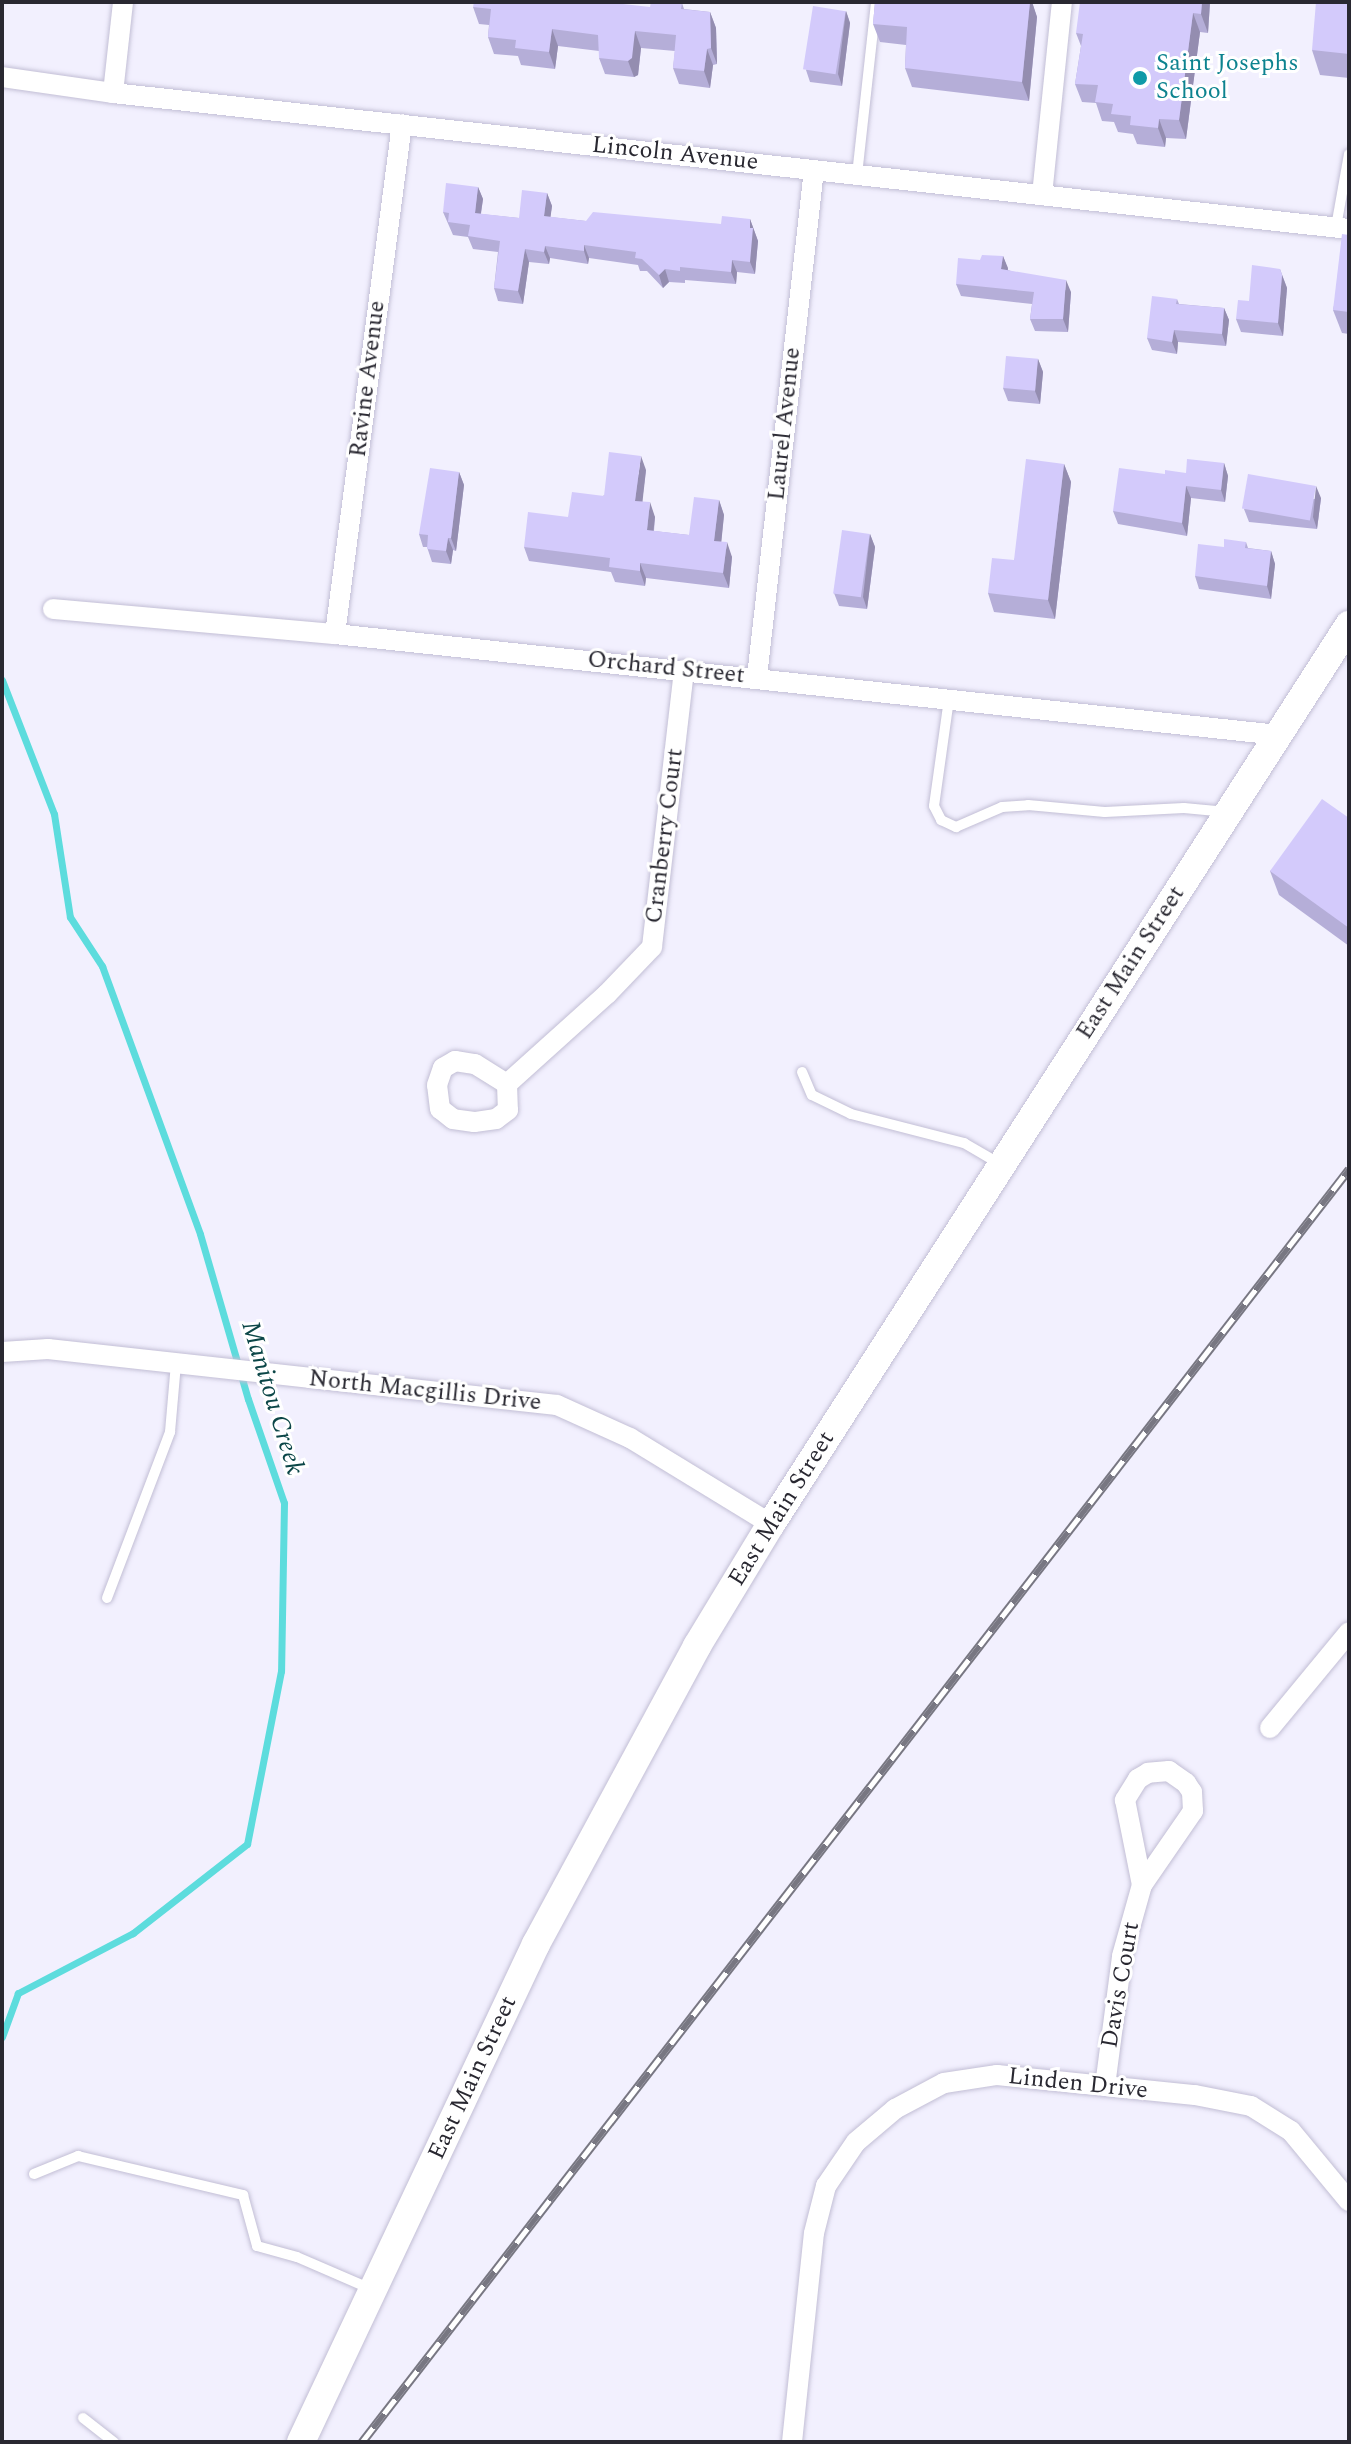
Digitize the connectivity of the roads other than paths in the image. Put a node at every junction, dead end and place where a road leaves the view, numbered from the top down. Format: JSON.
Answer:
{"nodes":[{"id":1,"x":123,"y":2,"type":"edge"},
{"id":2,"x":876,"y":2,"type":"edge"},
{"id":3,"x":1062,"y":2,"type":"edge"},
{"id":4,"x":2,"y":77,"type":"edge"},
{"id":5,"x":113,"y":93,"type":"junction"},
{"id":6,"x":402,"y":124,"type":"junction"},
{"id":7,"x":1349,"y":154,"type":"edge"},
{"id":8,"x":814,"y":170,"type":"junction"},
{"id":9,"x":857,"y":175,"type":"junction"},
{"id":10,"x":1042,"y":195,"type":"junction"},
{"id":11,"x":1342,"y":228,"type":"edge"},
{"id":12,"x":53,"y":609,"type":"dead end"},
{"id":13,"x":1349,"y":625,"type":"edge"},
{"id":14,"x":335,"y":634,"type":"junction"},
{"id":15,"x":684,"y":670,"type":"junction"},
{"id":16,"x":757,"y":677,"type":"junction"},
{"id":17,"x":949,"y":699,"type":"junction"},
{"id":18,"x":1278,"y":735,"type":"junction"},
{"id":19,"x":1229,"y":812,"type":"junction"},
{"id":20,"x":802,"y":1072,"type":"dead end"},
{"id":21,"x":507,"y":1084,"type":"dead end"},
{"id":22,"x":1002,"y":1165,"type":"junction"},
{"id":23,"x":2,"y":1352,"type":"edge"},
{"id":24,"x":176,"y":1363,"type":"junction"},
{"id":25,"x":771,"y":1524,"type":"junction"},
{"id":26,"x":107,"y":1598,"type":"dead end"},
{"id":27,"x":1349,"y":1632,"type":"edge"},
{"id":28,"x":1270,"y":1728,"type":"dead end"},
{"id":29,"x":1142,"y":1885,"type":"junction"},
{"id":30,"x":1105,"y":2086,"type":"junction"},
{"id":31,"x":34,"y":2174,"type":"dead end"},
{"id":32,"x":1348,"y":2196,"type":"edge"},
{"id":33,"x":372,"y":2290,"type":"junction"},
{"id":34,"x":83,"y":2418,"type":"dead end"},
{"id":35,"x":114,"y":2442,"type":"edge"},
{"id":36,"x":301,"y":2442,"type":"edge"},
{"id":37,"x":792,"y":2442,"type":"edge"}],
"edges":[{"from":1,"to":5,"type":"street"},
{"from":2,"to":9,"type":"lane"},
{"from":3,"to":10,"type":"street"},
{"from":4,"to":5,"type":"street","name":"Lincoln Avenue"},
{"from":5,"to":6,"type":"street","name":"Lincoln Avenue"},
{"from":6,"to":8,"type":"street","name":"Lincoln Avenue"},
{"from":6,"to":14,"type":"street","name":"Ravine Avenue"},
{"from":7,"to":11,"type":"lane"},
{"from":8,"to":9,"type":"street","name":"Lincoln Avenue"},
{"from":8,"to":16,"type":"street","name":"Laurel Avenue"},
{"from":9,"to":10,"type":"street","name":"Lincoln Avenue"},
{"from":10,"to":11,"type":"street","name":"Lincoln Avenue"},
{"from":12,"to":14,"type":"street","name":"Orchard Street"},
{"from":13,"to":18,"type":"main road","name":"East Main Street"},
{"from":14,"to":15,"type":"street","name":"Orchard Street"},
{"from":15,"to":16,"type":"street","name":"Orchard Street"},
{"from":15,"to":21,"type":"street","name":"Cranberry Court"},
{"from":16,"to":17,"type":"street","name":"Orchard Street"},
{"from":17,"to":18,"type":"street","name":"Orchard Street"},
{"from":17,"to":19,"type":"lane"},
{"from":18,"to":19,"type":"main road","name":"East Main Street"},
{"from":19,"to":22,"type":"main road","name":"East Main Street"},
{"from":20,"to":22,"type":"lane"},
{"from":22,"to":25,"type":"main road","name":"East Main Street"},
{"from":23,"to":24,"type":"street","name":"North Macgillis Drive"},
{"from":24,"to":25,"type":"street","name":"North Macgillis Drive"},
{"from":24,"to":26,"type":"lane"},
{"from":25,"to":33,"type":"main road","name":"East Main Street"},
{"from":27,"to":28,"type":"street"},
{"from":29,"to":29,"type":"street","name":"Davis Court"},
{"from":29,"to":30,"type":"street","name":"Davis Court"},
{"from":30,"to":32,"type":"street","name":"Linden Drive"},
{"from":30,"to":37,"type":"street","name":"Linden Drive"},
{"from":31,"to":33,"type":"lane"},
{"from":33,"to":36,"type":"main road","name":"East Main Street"},
{"from":34,"to":35,"type":"lane"}]}
